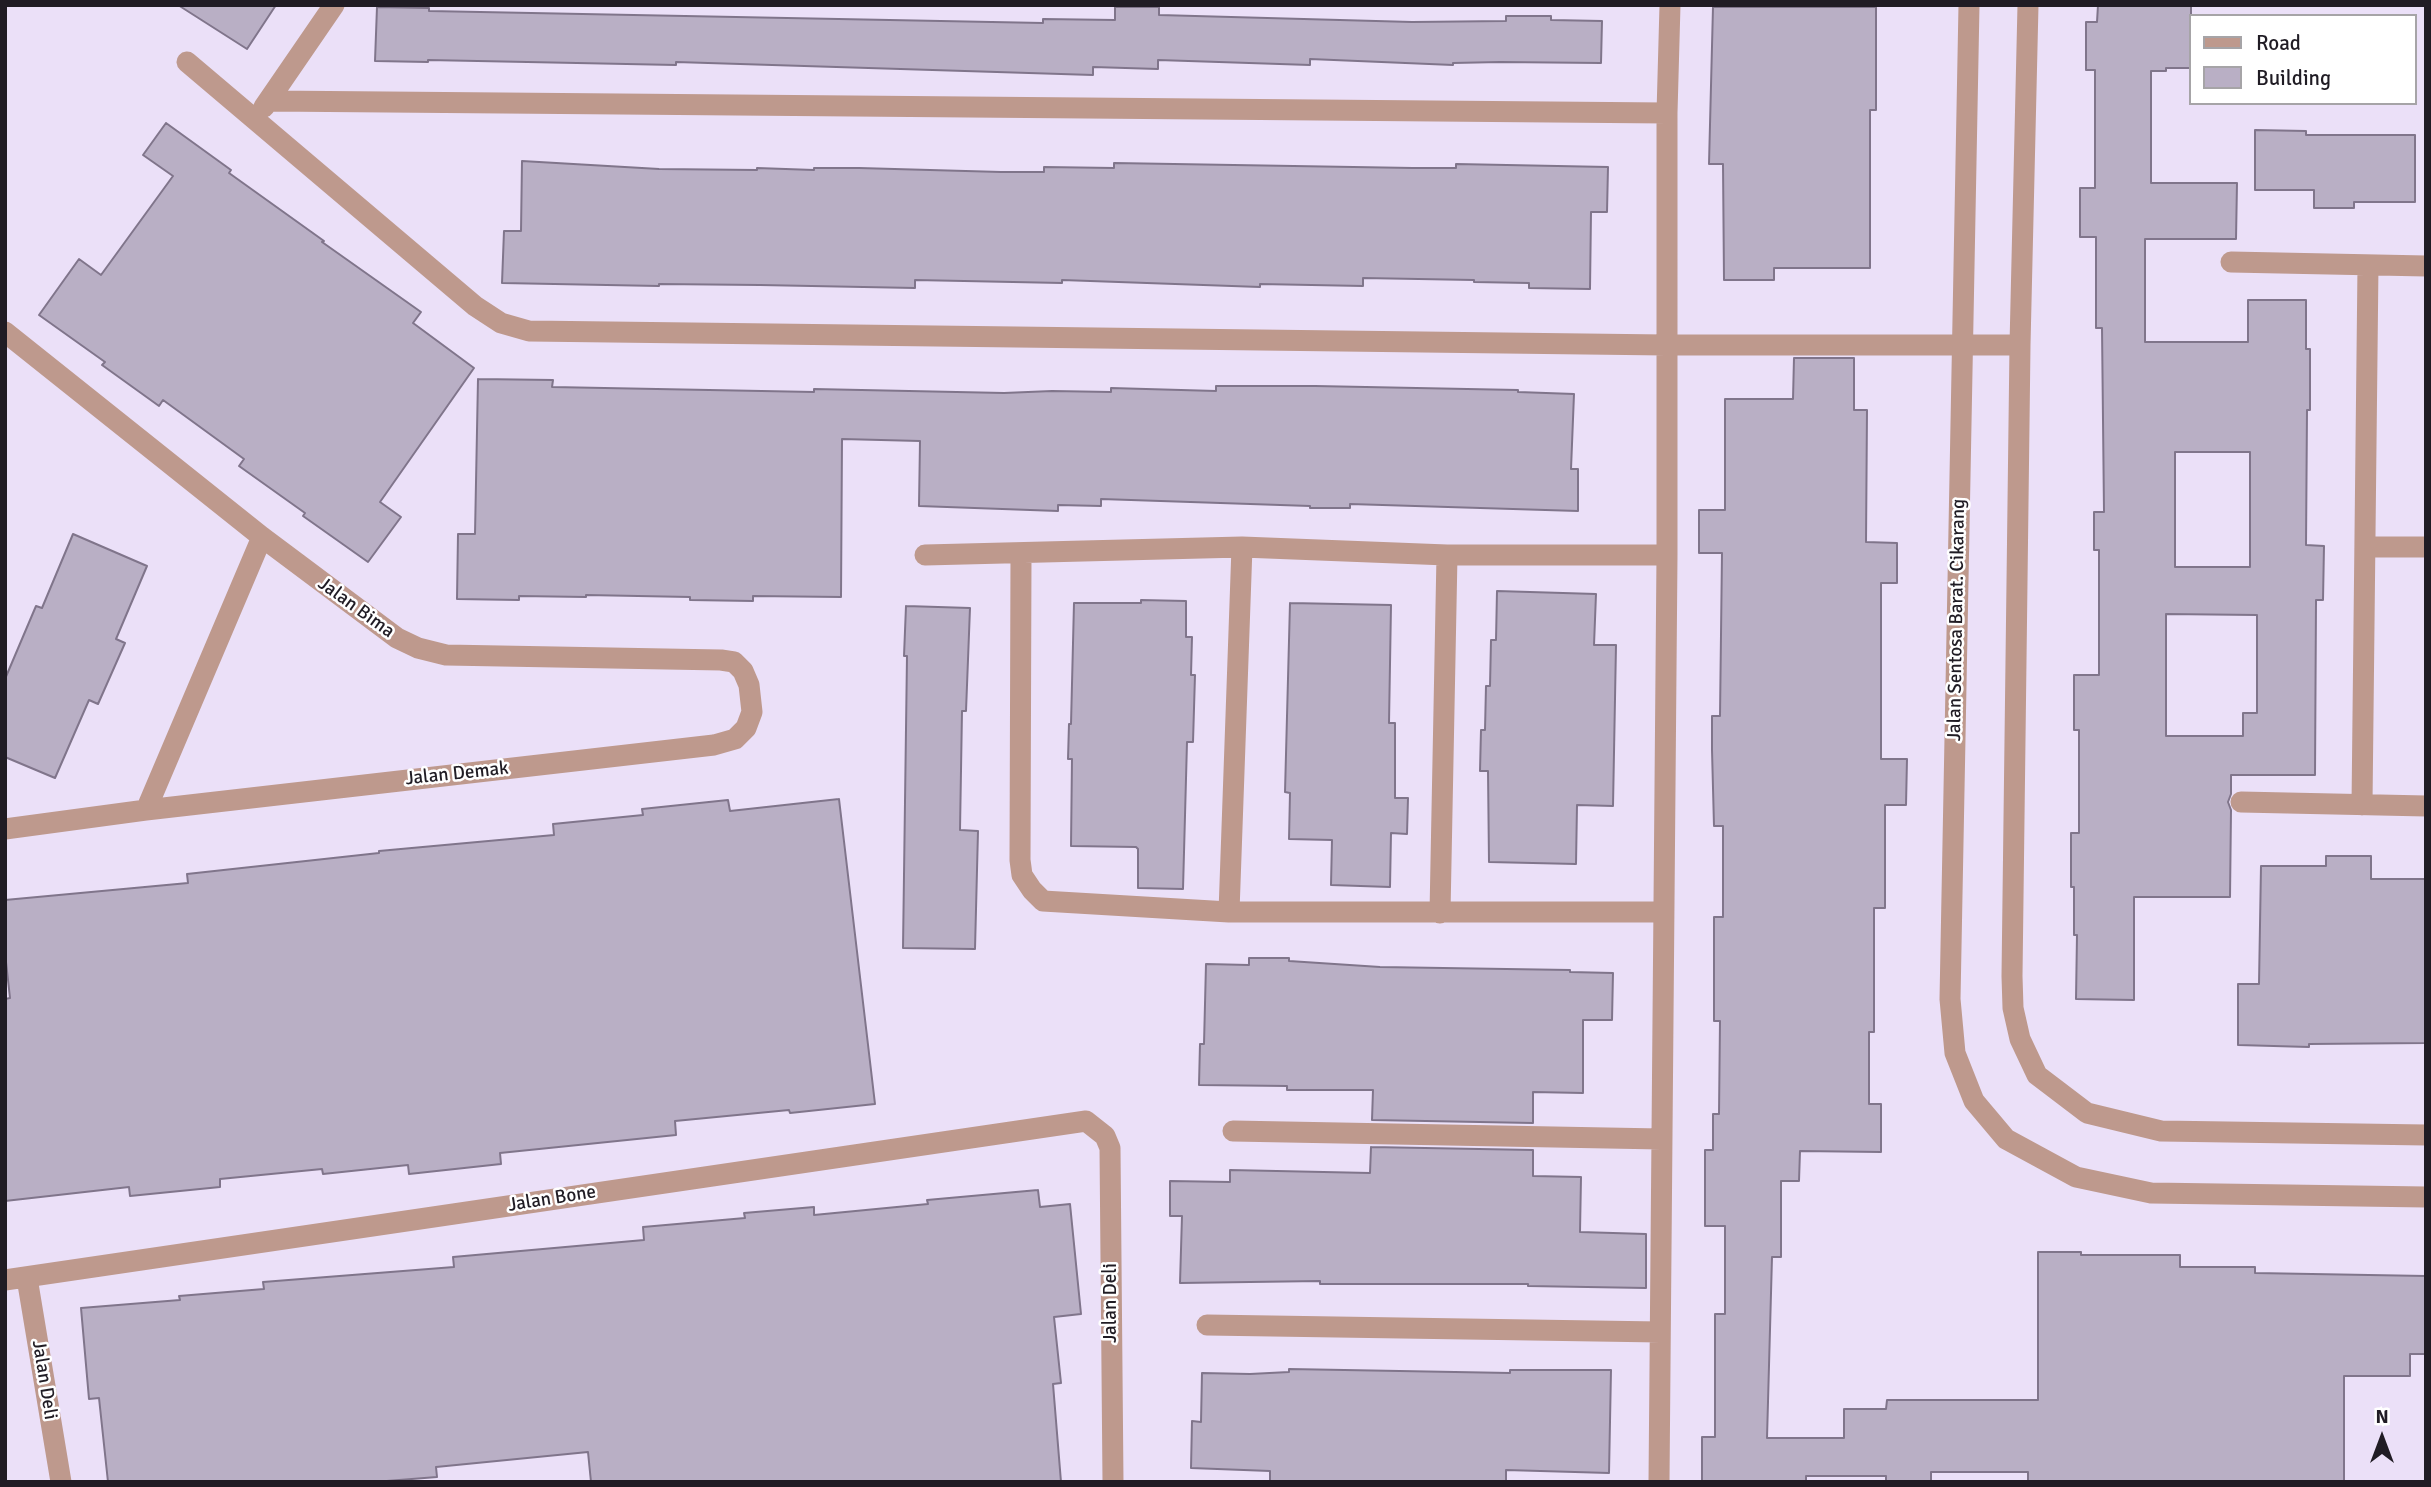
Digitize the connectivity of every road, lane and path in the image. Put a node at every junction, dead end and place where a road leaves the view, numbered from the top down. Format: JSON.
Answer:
{"nodes":[{"id":1,"x":334,"y":5,"type":"edge"},
{"id":2,"x":1670,"y":5,"type":"edge"},
{"id":3,"x":1969,"y":5,"type":"edge"},
{"id":4,"x":2028,"y":5,"type":"edge"},
{"id":5,"x":187,"y":62,"type":"dead end"},
{"id":6,"x":270,"y":101,"type":"junction"},
{"id":7,"x":1667,"y":113,"type":"junction"},
{"id":8,"x":256,"y":118,"type":"junction"},
{"id":9,"x":2231,"y":262,"type":"dead end"},
{"id":10,"x":2368,"y":265,"type":"junction"},
{"id":11,"x":2426,"y":266,"type":"edge"},
{"id":12,"x":5,"y":332,"type":"edge"},
{"id":13,"x":1666,"y":345,"type":"junction"},
{"id":14,"x":1963,"y":345,"type":"junction"},
{"id":15,"x":2020,"y":345,"type":"junction"},
{"id":16,"x":261,"y":537,"type":"junction"},
{"id":17,"x":1242,"y":547,"type":"junction"},
{"id":18,"x":2365,"y":547,"type":"junction"},
{"id":19,"x":2426,"y":547,"type":"edge"},
{"id":20,"x":925,"y":555,"type":"dead end"},
{"id":21,"x":1021,"y":555,"type":"junction"},
{"id":22,"x":1447,"y":555,"type":"junction"},
{"id":23,"x":1667,"y":555,"type":"junction"},
{"id":24,"x":752,"y":712,"type":"joint"},
{"id":25,"x":2241,"y":802,"type":"dead end"},
{"id":26,"x":2362,"y":805,"type":"junction"},
{"id":27,"x":2426,"y":806,"type":"edge"},
{"id":28,"x":146,"y":810,"type":"junction"},
{"id":29,"x":5,"y":829,"type":"edge"},
{"id":30,"x":1229,"y":912,"type":"junction"},
{"id":31,"x":1663,"y":912,"type":"junction"},
{"id":32,"x":1440,"y":913,"type":"junction"},
{"id":33,"x":1097,"y":1129,"type":"joint"},
{"id":34,"x":1233,"y":1131,"type":"dead end"},
{"id":35,"x":2426,"y":1135,"type":"edge"},
{"id":36,"x":1661,"y":1139,"type":"junction"},
{"id":37,"x":2426,"y":1197,"type":"edge"},
{"id":38,"x":27,"y":1278,"type":"junction"},
{"id":39,"x":5,"y":1280,"type":"edge"},
{"id":40,"x":1207,"y":1325,"type":"dead end"},
{"id":41,"x":1660,"y":1332,"type":"junction"},
{"id":42,"x":61,"y":1482,"type":"edge"},
{"id":43,"x":1113,"y":1482,"type":"edge"},
{"id":44,"x":1659,"y":1482,"type":"edge"}],
"edges":[{"from":1,"to":6,"type":"street"},
{"from":2,"to":7,"type":"street"},
{"from":3,"to":14,"type":"street","name":"Jalan Sentosa Barat. Cikarang"},
{"from":4,"to":15,"type":"street"},
{"from":5,"to":8,"type":"street"},
{"from":6,"to":7,"type":"street"},
{"from":6,"to":8,"type":"street"},
{"from":7,"to":13,"type":"street"},
{"from":8,"to":13,"type":"street"},
{"from":9,"to":10,"type":"street"},
{"from":10,"to":11,"type":"street"},
{"from":10,"to":18,"type":"street"},
{"from":12,"to":16,"type":"street","name":"Jalan Bima"},
{"from":13,"to":14,"type":"street"},
{"from":13,"to":23,"type":"street"},
{"from":14,"to":15,"type":"street"},
{"from":14,"to":37,"type":"street","name":"Jalan Sentosa Barat. Cikarang"},
{"from":15,"to":35,"type":"street"},
{"from":16,"to":24,"type":"street","name":"Jalan Bima"},
{"from":16,"to":28,"type":"street"},
{"from":17,"to":21,"type":"street"},
{"from":17,"to":22,"type":"street"},
{"from":17,"to":30,"type":"street"},
{"from":18,"to":19,"type":"street"},
{"from":18,"to":26,"type":"street"},
{"from":20,"to":21,"type":"street"},
{"from":21,"to":30,"type":"street"},
{"from":22,"to":23,"type":"street"},
{"from":22,"to":32,"type":"street"},
{"from":23,"to":31,"type":"street"},
{"from":24,"to":28,"type":"street","name":"Jalan Demak"},
{"from":25,"to":26,"type":"street"},
{"from":26,"to":27,"type":"street"},
{"from":28,"to":29,"type":"street","name":"Jalan Demak"},
{"from":30,"to":32,"type":"street"},
{"from":31,"to":32,"type":"street"},
{"from":31,"to":36,"type":"street"},
{"from":33,"to":38,"type":"street","name":"Jalan Bone"},
{"from":33,"to":43,"type":"street","name":"Jalan Deli"},
{"from":34,"to":36,"type":"street"},
{"from":36,"to":41,"type":"street"},
{"from":38,"to":39,"type":"street","name":"Jalan Bone"},
{"from":38,"to":42,"type":"street","name":"Jalan Deli"},
{"from":40,"to":41,"type":"street"},
{"from":41,"to":44,"type":"street"}]}
